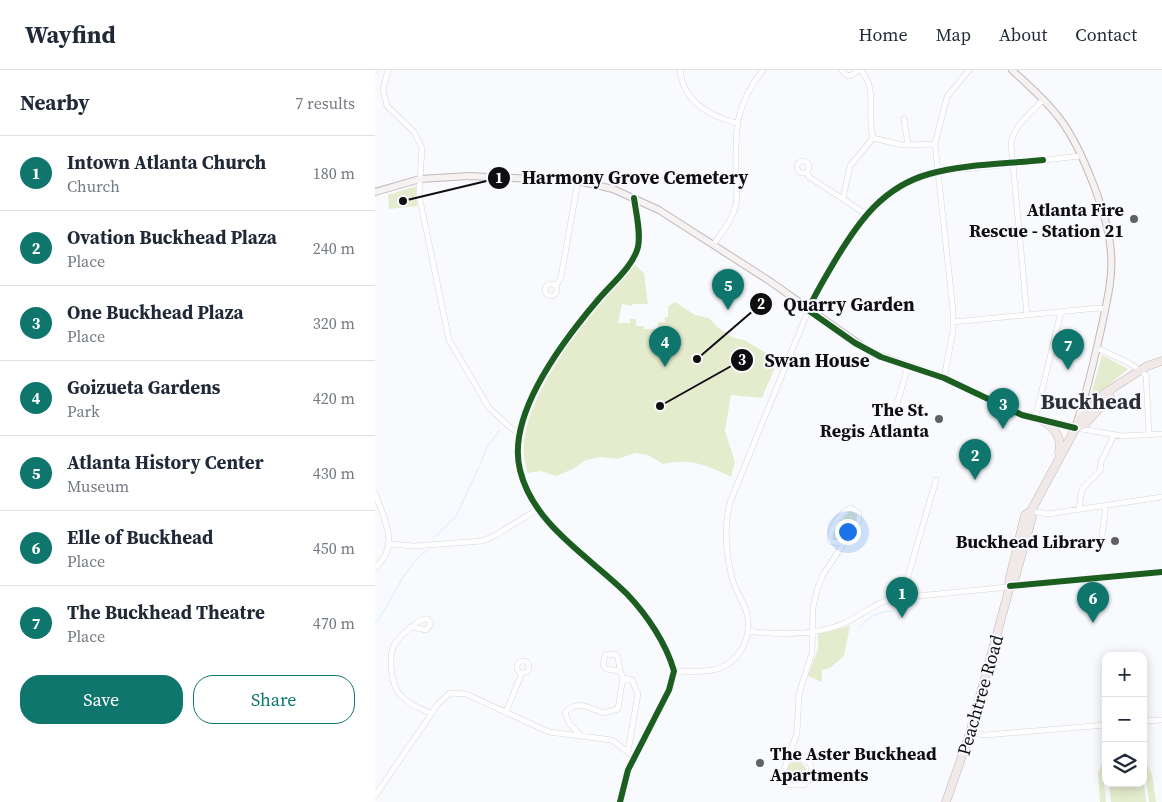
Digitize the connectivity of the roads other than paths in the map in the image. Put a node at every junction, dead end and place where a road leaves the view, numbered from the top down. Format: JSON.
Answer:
{"nodes":[{"id":1,"x":388,"y":70,"type":"edge"},
{"id":2,"x":680,"y":70,"type":"edge"},
{"id":3,"x":763,"y":70,"type":"edge"},
{"id":4,"x":842,"y":70,"type":"edge"},
{"id":5,"x":859,"y":70,"type":"edge"},
{"id":6,"x":968,"y":70,"type":"edge"},
{"id":7,"x":1011,"y":70,"type":"edge"},
{"id":8,"x":1043,"y":100,"type":"junction"},
{"id":9,"x":904,"y":119,"type":"dead end"},
{"id":10,"x":737,"y":123,"type":"junction"},
{"id":11,"x":873,"y":138,"type":"junction"},
{"id":12,"x":935,"y":144,"type":"junction"},
{"id":13,"x":908,"y":145,"type":"junction"},
{"id":14,"x":1080,"y":156,"type":"junction"},
{"id":15,"x":1013,"y":163,"type":"junction"},
{"id":16,"x":806,"y":172,"type":"dead end"},
{"id":17,"x":937,"y":172,"type":"junction"},
{"id":18,"x":420,"y":179,"type":"junction"},
{"id":19,"x":578,"y":181,"type":"junction"},
{"id":20,"x":375,"y":192,"type":"edge"},
{"id":21,"x":634,"y":198,"type":"junction"},
{"id":22,"x":843,"y":198,"type":"junction"},
{"id":23,"x":866,"y":214,"type":"junction"},
{"id":24,"x":714,"y":244,"type":"junction"},
{"id":25,"x":556,"y":286,"type":"dead end"},
{"id":26,"x":1105,"y":309,"type":"junction"},
{"id":27,"x":808,"y":310,"type":"junction"},
{"id":28,"x":1061,"y":312,"type":"junction"},
{"id":29,"x":1027,"y":315,"type":"junction"},
{"id":30,"x":953,"y":322,"type":"junction"},
{"id":31,"x":1097,"y":348,"type":"junction"},
{"id":32,"x":1162,"y":361,"type":"edge"},
{"id":33,"x":908,"y":366,"type":"junction"},
{"id":34,"x":1140,"y":370,"type":"junction"},
{"id":35,"x":944,"y":378,"type":"junction"},
{"id":36,"x":1035,"y":419,"type":"junction"},
{"id":37,"x":1043,"y":421,"type":"junction"},
{"id":38,"x":891,"y":425,"type":"dead end"},
{"id":39,"x":1075,"y":428,"type":"junction"},
{"id":40,"x":519,"y":432,"type":"junction"},
{"id":41,"x":1162,"y":434,"type":"edge"},
{"id":42,"x":1114,"y":435,"type":"junction"},
{"id":43,"x":1149,"y":436,"type":"junction"},
{"id":44,"x":1059,"y":457,"type":"junction"},
{"id":45,"x":936,"y":480,"type":"dead end"},
{"id":46,"x":375,"y":493,"type":"edge"},
{"id":47,"x":1162,"y":497,"type":"edge"},
{"id":48,"x":1106,"y":505,"type":"junction"},
{"id":49,"x":538,"y":509,"type":"junction"},
{"id":50,"x":1079,"y":510,"type":"junction"},
{"id":51,"x":1031,"y":511,"type":"junction"},
{"id":52,"x":831,"y":542,"type":"junction"},
{"id":53,"x":844,"y":543,"type":"junction"},
{"id":54,"x":1101,"y":543,"type":"dead end"},
{"id":55,"x":390,"y":544,"type":"junction"},
{"id":56,"x":837,"y":554,"type":"junction"},
{"id":57,"x":375,"y":568,"type":"edge"},
{"id":58,"x":1162,"y":572,"type":"edge"},
{"id":59,"x":907,"y":582,"type":"junction"},
{"id":60,"x":1010,"y":586,"type":"junction"},
{"id":61,"x":913,"y":596,"type":"junction"},
{"id":62,"x":902,"y":597,"type":"junction"},
{"id":63,"x":412,"y":627,"type":"dead end"},
{"id":64,"x":814,"y":630,"type":"junction"},
{"id":65,"x":748,"y":631,"type":"junction"},
{"id":66,"x":619,"y":671,"type":"dead end"},
{"id":67,"x":674,"y":671,"type":"junction"},
{"id":68,"x":522,"y":673,"type":"dead end"},
{"id":69,"x":623,"y":678,"type":"junction"},
{"id":70,"x":506,"y":712,"type":"junction"},
{"id":71,"x":430,"y":713,"type":"junction"},
{"id":72,"x":1162,"y":720,"type":"edge"},
{"id":73,"x":1147,"y":721,"type":"edge"},
{"id":74,"x":1102,"y":725,"type":"edge"},
{"id":75,"x":970,"y":733,"type":"junction"},
{"id":76,"x":581,"y":736,"type":"junction"},
{"id":77,"x":628,"y":751,"type":"junction"},
{"id":78,"x":789,"y":755,"type":"junction"},
{"id":79,"x":633,"y":756,"type":"junction"},
{"id":80,"x":375,"y":796,"type":"edge"},
{"id":81,"x":620,"y":802,"type":"edge"},
{"id":82,"x":946,"y":802,"type":"edge"}],
"edges":[{"from":1,"to":18,"type":"street"},
{"from":2,"to":10,"type":"street"},
{"from":3,"to":10,"type":"street"},
{"from":4,"to":5,"type":"street"},
{"from":5,"to":11,"type":"street"},
{"from":6,"to":12,"type":"street"},
{"from":7,"to":8,"type":"main road"},
{"from":8,"to":14,"type":"main road"},
{"from":8,"to":15,"type":"street"},
{"from":9,"to":13,"type":"street"},
{"from":10,"to":24,"type":"street"},
{"from":11,"to":13,"type":"street"},
{"from":11,"to":22,"type":"street"},
{"from":12,"to":13,"type":"street"},
{"from":12,"to":17,"type":"street"},
{"from":14,"to":15,"type":"street"},
{"from":14,"to":26,"type":"main road"},
{"from":15,"to":17,"type":"street"},
{"from":15,"to":29,"type":"street"},
{"from":16,"to":22,"type":"street"},
{"from":17,"to":23,"type":"street"},
{"from":17,"to":30,"type":"street"},
{"from":18,"to":19,"type":"main road"},
{"from":18,"to":20,"type":"main road"},
{"from":18,"to":40,"type":"street"},
{"from":19,"to":21,"type":"main road"},
{"from":19,"to":25,"type":"street"},
{"from":21,"to":24,"type":"main road"},
{"from":21,"to":40,"type":"street"},
{"from":22,"to":23,"type":"street"},
{"from":23,"to":27,"type":"street"},
{"from":24,"to":27,"type":"main road"},
{"from":26,"to":28,"type":"street"},
{"from":26,"to":31,"type":"main road"},
{"from":27,"to":33,"type":"main road"},
{"from":27,"to":65,"type":"street"},
{"from":28,"to":29,"type":"street"},
{"from":28,"to":36,"type":"street"},
{"from":29,"to":30,"type":"street"},
{"from":30,"to":35,"type":"street"},
{"from":31,"to":34,"type":"street"},
{"from":31,"to":39,"type":"main road"},
{"from":32,"to":34,"type":"highway"},
{"from":33,"to":35,"type":"main road"},
{"from":33,"to":38,"type":"street"},
{"from":34,"to":39,"type":"highway"},
{"from":34,"to":43,"type":"street"},
{"from":35,"to":36,"type":"main road"},
{"from":36,"to":37,"type":"main road"},
{"from":37,"to":39,"type":"main road"},
{"from":37,"to":44,"type":"highway"},
{"from":39,"to":42,"type":"street"},
{"from":39,"to":44,"type":"highway","name":"Peachtree Road"},
{"from":40,"to":49,"type":"street"},
{"from":41,"to":43,"type":"street"},
{"from":42,"to":43,"type":"street"},
{"from":42,"to":50,"type":"street"},
{"from":44,"to":51,"type":"highway","name":"Peachtree Road"},
{"from":45,"to":59,"type":"street"},
{"from":46,"to":55,"type":"street"},
{"from":47,"to":48,"type":"street"},
{"from":48,"to":50,"type":"street"},
{"from":48,"to":54,"type":"street"},
{"from":49,"to":55,"type":"street"},
{"from":49,"to":67,"type":"street"},
{"from":50,"to":51,"type":"street"},
{"from":51,"to":60,"type":"highway","name":"Peachtree Road"},
{"from":52,"to":53,"type":"street"},
{"from":52,"to":53,"type":"street"},
{"from":52,"to":56,"type":"street"},
{"from":53,"to":56,"type":"street"},
{"from":55,"to":57,"type":"street"},
{"from":56,"to":64,"type":"street"},
{"from":58,"to":60,"type":"street"},
{"from":59,"to":61,"type":"street"},
{"from":59,"to":62,"type":"street"},
{"from":60,"to":61,"type":"street"},
{"from":60,"to":75,"type":"highway","name":"Peachtree Road"},
{"from":61,"to":62,"type":"street"},
{"from":62,"to":64,"type":"street"},
{"from":63,"to":71,"type":"street"},
{"from":64,"to":65,"type":"street"},
{"from":64,"to":78,"type":"street"},
{"from":65,"to":67,"type":"street"},
{"from":66,"to":69,"type":"street"},
{"from":67,"to":79,"type":"street"},
{"from":68,"to":70,"type":"street"},
{"from":69,"to":76,"type":"street"},
{"from":69,"to":77,"type":"street"},
{"from":70,"to":71,"type":"street"},
{"from":70,"to":76,"type":"street"},
{"from":71,"to":80,"type":"street"},
{"from":72,"to":73,"type":"street"},
{"from":74,"to":75,"type":"street"},
{"from":75,"to":82,"type":"highway","name":"Peachtree Road"},
{"from":76,"to":77,"type":"street"},
{"from":77,"to":79,"type":"street"},
{"from":78,"to":78,"type":"street"},
{"from":79,"to":81,"type":"street"}]}
